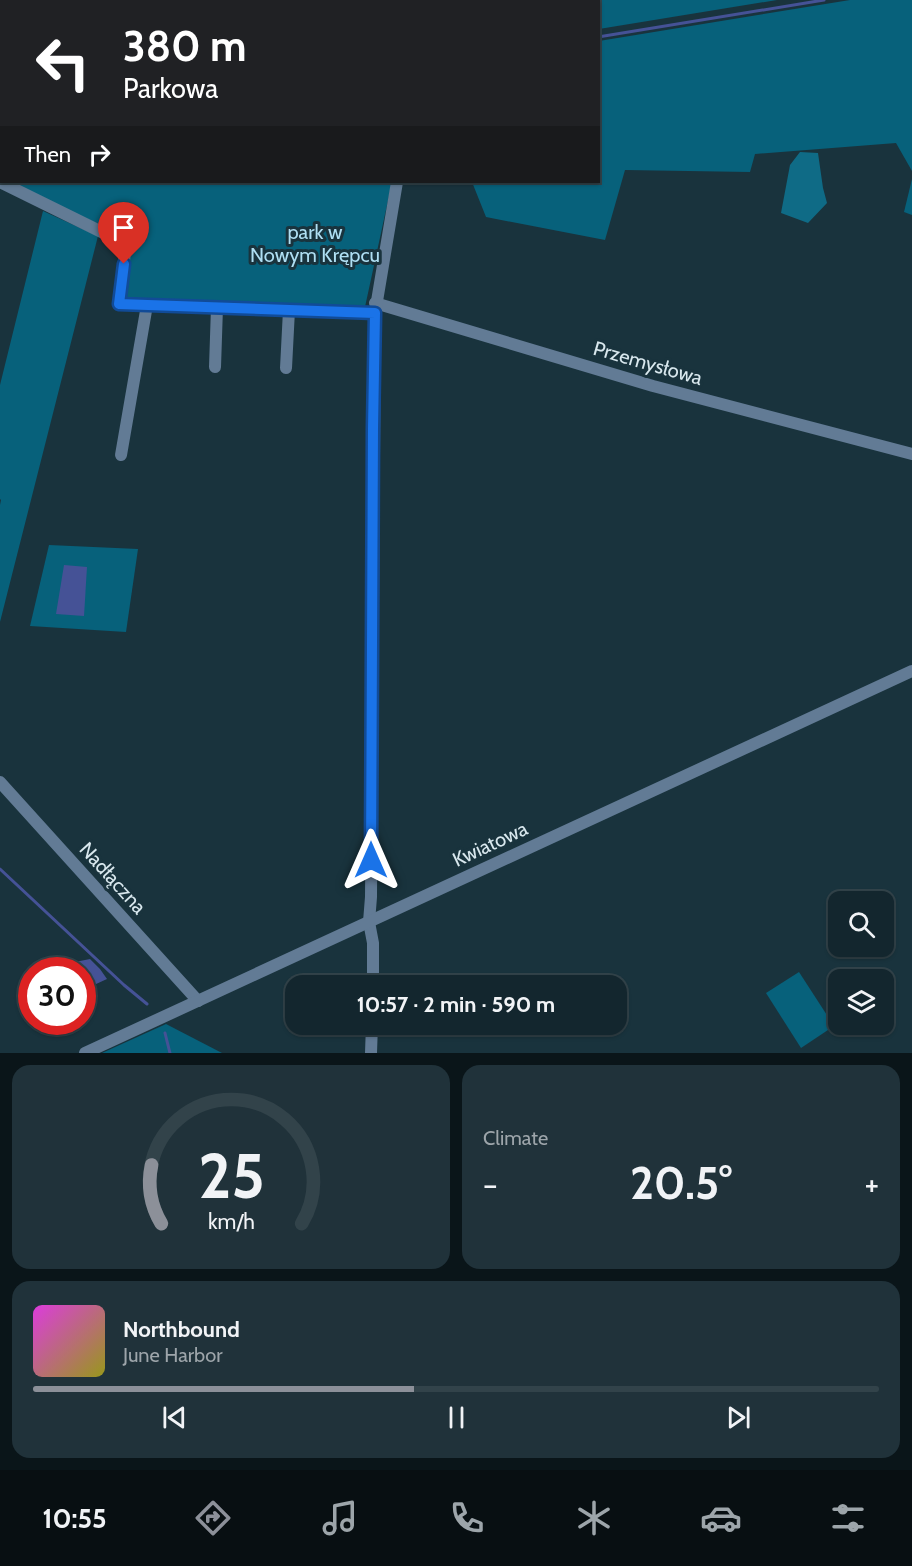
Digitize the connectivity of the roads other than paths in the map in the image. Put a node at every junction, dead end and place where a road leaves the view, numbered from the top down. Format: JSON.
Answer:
{"nodes":[{"id":1,"x":2,"y":183,"type":"edge"},
{"id":2,"x":397,"y":183,"type":"edge"},
{"id":3,"x":147,"y":305,"type":"junction"},
{"id":4,"x":217,"y":307,"type":"junction"},
{"id":5,"x":375,"y":308,"type":"junction"},
{"id":6,"x":289,"y":310,"type":"junction"},
{"id":7,"x":215,"y":368,"type":"dead end"},
{"id":8,"x":286,"y":368,"type":"dead end"},
{"id":9,"x":912,"y":454,"type":"edge"},
{"id":10,"x":121,"y":455,"type":"dead end"},
{"id":11,"x":912,"y":670,"type":"edge"},
{"id":12,"x":0,"y":782,"type":"edge"},
{"id":13,"x":369,"y":922,"type":"junction"},
{"id":14,"x":373,"y":975,"type":"edge"},
{"id":15,"x":198,"y":1001,"type":"junction"},
{"id":16,"x":372,"y":1035,"type":"edge"},
{"id":17,"x":85,"y":1053,"type":"edge"},
{"id":18,"x":371,"y":1053,"type":"edge"}],
"edges":[{"from":1,"to":3,"type":"street","name":"Przemysłowa"},
{"from":2,"to":5,"type":"street"},
{"from":3,"to":4,"type":"street","name":"Przemysłowa"},
{"from":3,"to":10,"type":"street"},
{"from":4,"to":6,"type":"street","name":"Przemysłowa"},
{"from":4,"to":7,"type":"street"},
{"from":5,"to":6,"type":"street","name":"Przemysłowa"},
{"from":5,"to":9,"type":"street","name":"Przemysłowa"},
{"from":5,"to":13,"type":"street"},
{"from":6,"to":8,"type":"street"},
{"from":11,"to":13,"type":"street","name":"Kwiatowa"},
{"from":12,"to":15,"type":"street","name":"Nadłączna"},
{"from":13,"to":14,"type":"street"},
{"from":13,"to":15,"type":"street","name":"Kwiatowa"},
{"from":15,"to":17,"type":"street","name":"Kwiatowa"},
{"from":16,"to":18,"type":"street"}]}
